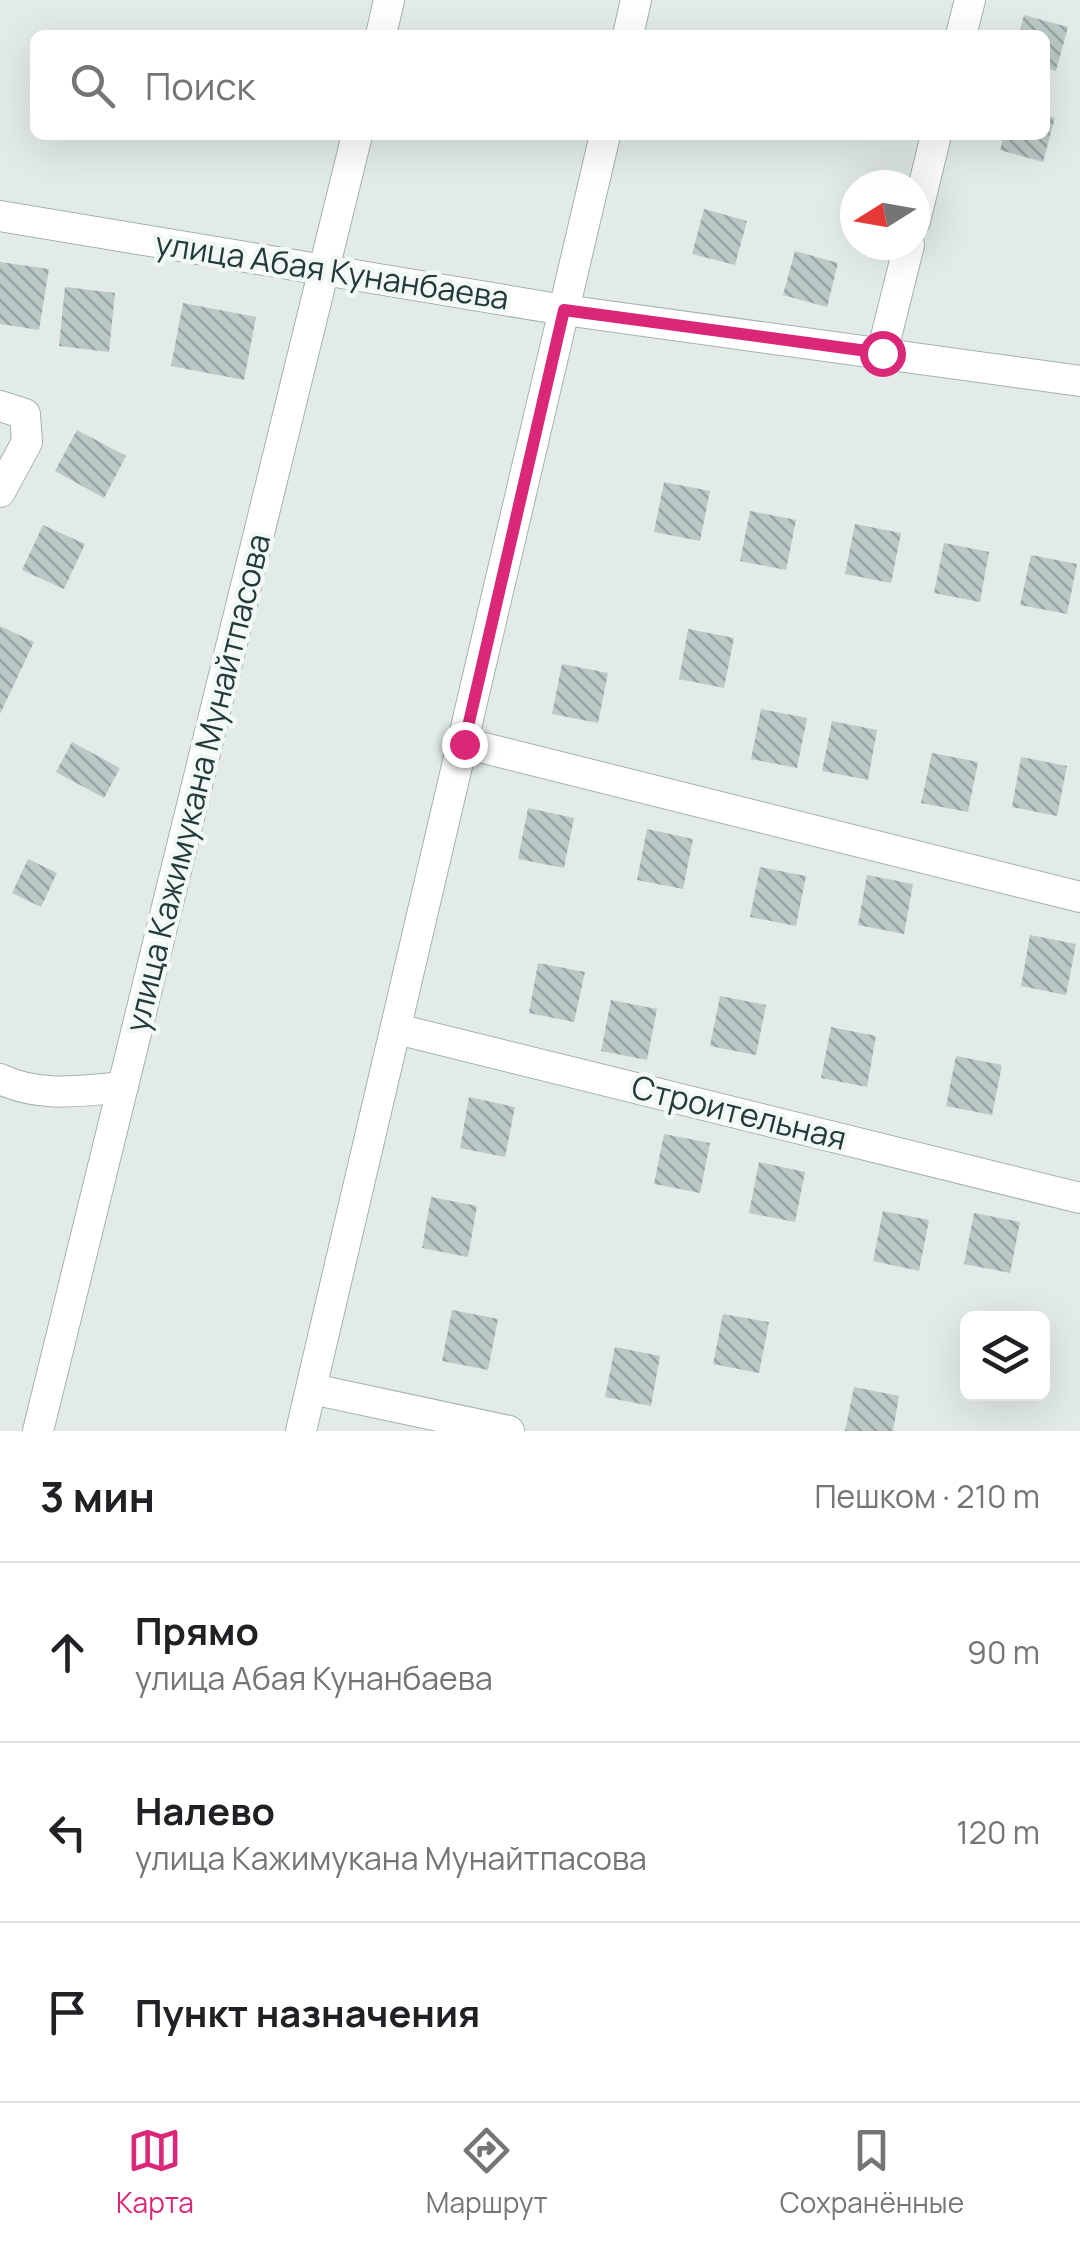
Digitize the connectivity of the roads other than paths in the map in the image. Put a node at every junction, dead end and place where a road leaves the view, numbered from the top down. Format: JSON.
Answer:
{"nodes":[{"id":1,"x":389,"y":0,"type":"edge"},
{"id":2,"x":636,"y":0,"type":"edge"},
{"id":3,"x":970,"y":0,"type":"edge"},
{"id":4,"x":381,"y":30,"type":"edge"},
{"id":5,"x":629,"y":30,"type":"edge"},
{"id":6,"x":962,"y":30,"type":"edge"},
{"id":7,"x":356,"y":140,"type":"edge"},
{"id":8,"x":603,"y":140,"type":"edge"},
{"id":9,"x":935,"y":140,"type":"edge"},
{"id":10,"x":927,"y":170,"type":"edge"},
{"id":11,"x":0,"y":216,"type":"edge"},
{"id":12,"x":905,"y":260,"type":"edge"},
{"id":13,"x":325,"y":270,"type":"junction"},
{"id":14,"x":564,"y":310,"type":"junction"},
{"id":15,"x":882,"y":353,"type":"junction"},
{"id":16,"x":1080,"y":381,"type":"edge"},
{"id":17,"x":13,"y":410,"type":"edge"},
{"id":18,"x":0,"y":492,"type":"edge"},
{"id":19,"x":464,"y":744,"type":"junction"},
{"id":20,"x":1080,"y":897,"type":"edge"},
{"id":21,"x":397,"y":1030,"type":"junction"},
{"id":22,"x":0,"y":1079,"type":"edge"},
{"id":23,"x":124,"y":1087,"type":"junction"},
{"id":24,"x":1080,"y":1198,"type":"edge"},
{"id":25,"x":312,"y":1389,"type":"junction"},
{"id":26,"x":38,"y":1431,"type":"edge"},
{"id":27,"x":302,"y":1431,"type":"edge"},
{"id":28,"x":509,"y":1431,"type":"edge"}],
"edges":[{"from":1,"to":4,"type":"street"},
{"from":2,"to":5,"type":"street"},
{"from":3,"to":6,"type":"street"},
{"from":7,"to":13,"type":"street","name":"улица Кажимукана Мунайтпасова"},
{"from":8,"to":14,"type":"street"},
{"from":9,"to":10,"type":"street"},
{"from":11,"to":13,"type":"street","name":"улица Абая Кунанбаева"},
{"from":12,"to":15,"type":"street"},
{"from":13,"to":14,"type":"street","name":"улица Абая Кунанбаева"},
{"from":13,"to":23,"type":"street","name":"улица Кажимукана Мунайтпасова"},
{"from":14,"to":15,"type":"street","name":"улица Абая Кунанбаева"},
{"from":14,"to":19,"type":"street"},
{"from":15,"to":16,"type":"street","name":"улица Абая Кунанбаева"},
{"from":17,"to":18,"type":"street"},
{"from":19,"to":20,"type":"street"},
{"from":19,"to":21,"type":"street"},
{"from":21,"to":24,"type":"street","name":"Строительная"},
{"from":21,"to":25,"type":"street"},
{"from":22,"to":23,"type":"street"},
{"from":23,"to":26,"type":"street","name":"улица Кажимукана Мунайтпасова"},
{"from":25,"to":27,"type":"street"},
{"from":25,"to":28,"type":"street"}]}
